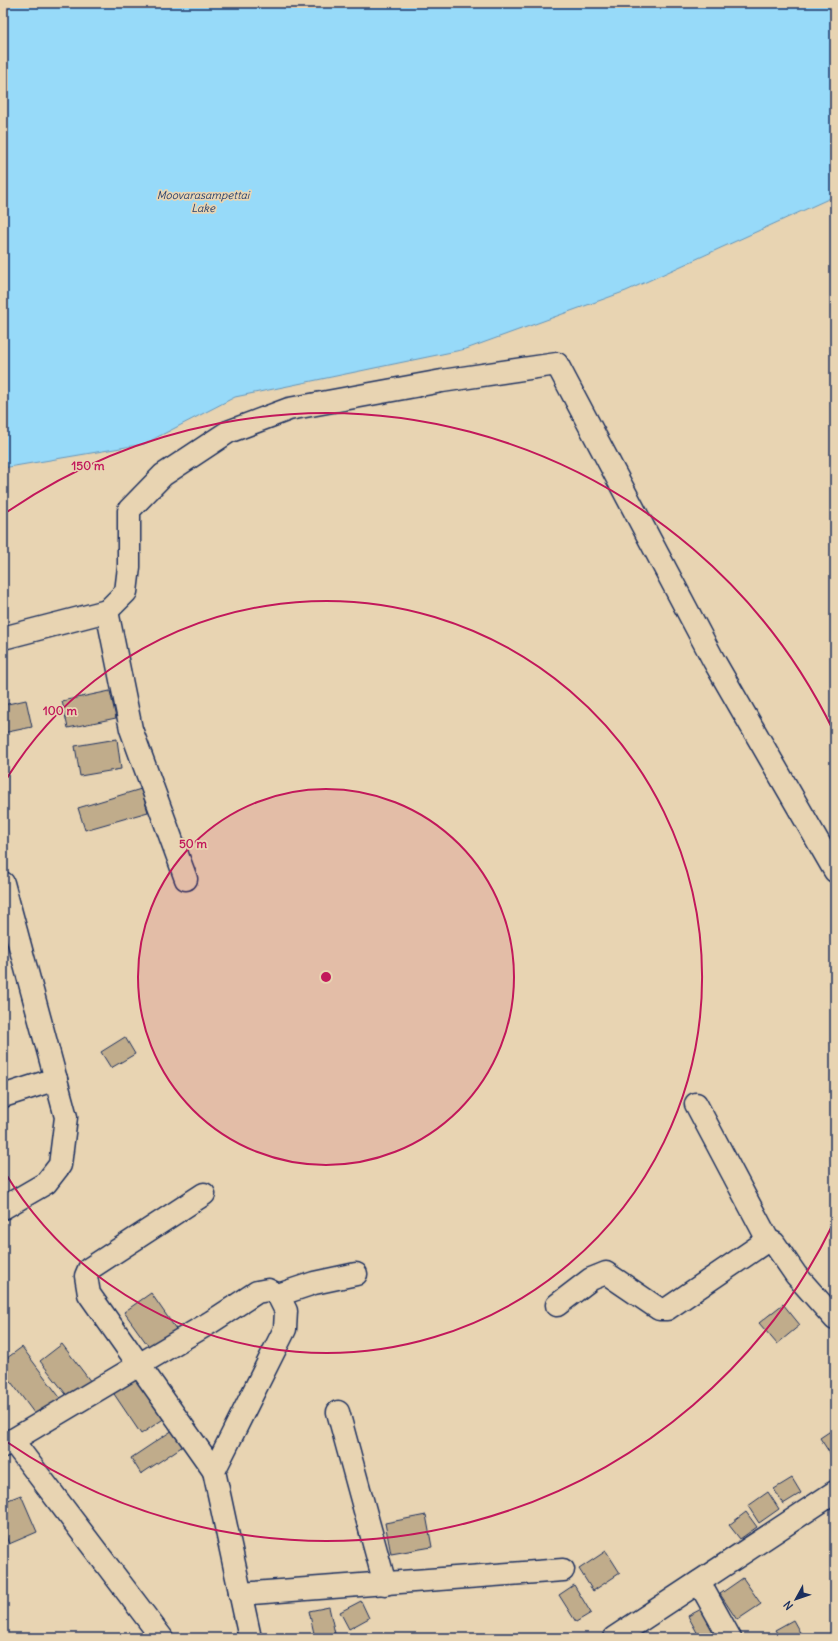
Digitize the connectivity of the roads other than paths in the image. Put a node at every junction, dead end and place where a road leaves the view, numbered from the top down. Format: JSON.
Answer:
{"nodes":[{"id":1,"x":107,"y":611,"type":"junction"},
{"id":2,"x":3,"y":638,"type":"edge"},
{"id":3,"x":835,"y":871,"type":"edge"},
{"id":4,"x":186,"y":879,"type":"dead end"},
{"id":5,"x":3,"y":883,"type":"edge"},
{"id":6,"x":56,"y":1079,"type":"junction"},
{"id":7,"x":3,"y":1096,"type":"edge"},
{"id":8,"x":696,"y":1104,"type":"dead end"},
{"id":9,"x":204,"y":1194,"type":"dead end"},
{"id":10,"x":3,"y":1208,"type":"edge"},
{"id":11,"x":768,"y":1240,"type":"junction"},
{"id":12,"x":356,"y":1274,"type":"dead end"},
{"id":13,"x":278,"y":1295,"type":"junction"},
{"id":14,"x":557,"y":1306,"type":"dead end"},
{"id":15,"x":835,"y":1319,"type":"edge"},
{"id":16,"x":140,"y":1364,"type":"junction"},
{"id":17,"x":338,"y":1412,"type":"dead end"},
{"id":18,"x":7,"y":1443,"type":"edge"},
{"id":19,"x":214,"y":1471,"type":"junction"},
{"id":20,"x":835,"y":1492,"type":"edge"},
{"id":21,"x":563,"y":1570,"type":"dead end"},
{"id":22,"x":699,"y":1582,"type":"junction"},
{"id":23,"x":385,"y":1584,"type":"junction"},
{"id":24,"x":240,"y":1594,"type":"junction"},
{"id":25,"x":162,"y":1638,"type":"edge"},
{"id":26,"x":250,"y":1638,"type":"edge"},
{"id":27,"x":614,"y":1638,"type":"edge"},
{"id":28,"x":730,"y":1638,"type":"edge"}],
"edges":[{"from":1,"to":2,"type":"street"},
{"from":1,"to":3,"type":"street"},
{"from":1,"to":4,"type":"street"},
{"from":5,"to":6,"type":"street"},
{"from":6,"to":7,"type":"street"},
{"from":6,"to":10,"type":"street"},
{"from":8,"to":11,"type":"street"},
{"from":9,"to":16,"type":"street"},
{"from":11,"to":14,"type":"street"},
{"from":11,"to":15,"type":"street"},
{"from":12,"to":13,"type":"street"},
{"from":13,"to":16,"type":"street"},
{"from":13,"to":19,"type":"street"},
{"from":16,"to":18,"type":"street"},
{"from":16,"to":19,"type":"street"},
{"from":17,"to":23,"type":"street"},
{"from":18,"to":25,"type":"street"},
{"from":19,"to":24,"type":"street"},
{"from":20,"to":22,"type":"street"},
{"from":21,"to":23,"type":"street"},
{"from":22,"to":27,"type":"street"},
{"from":22,"to":28,"type":"street"},
{"from":23,"to":24,"type":"street"},
{"from":24,"to":26,"type":"street"}]}
